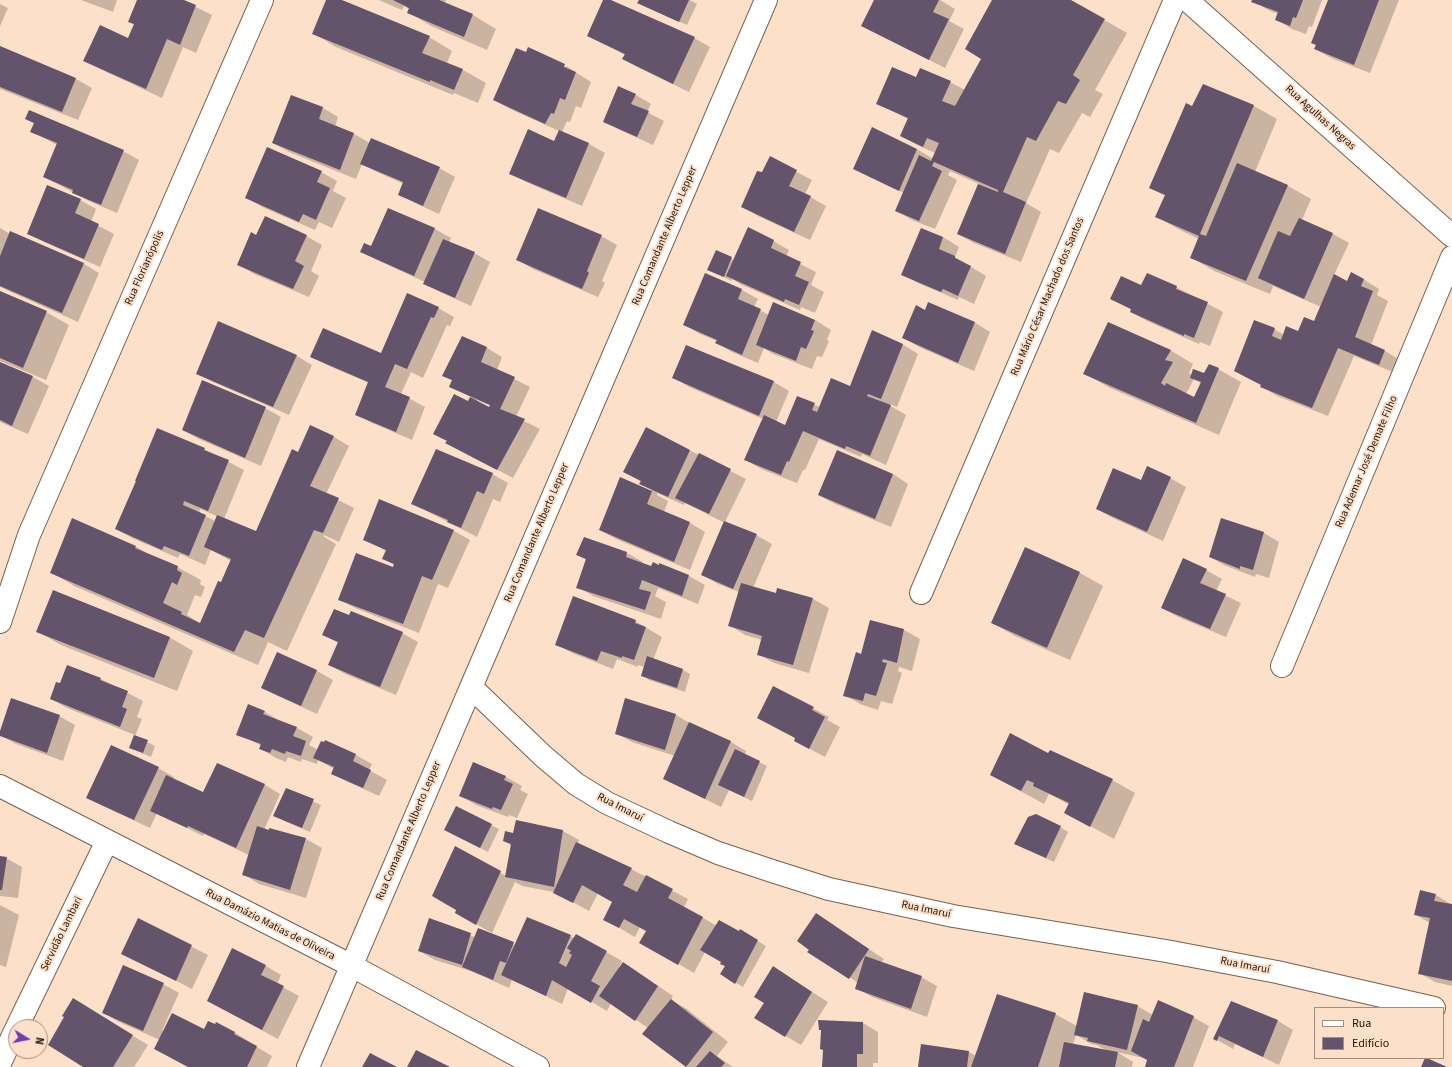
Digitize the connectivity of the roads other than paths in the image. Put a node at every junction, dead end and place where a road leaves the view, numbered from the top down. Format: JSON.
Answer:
{"nodes":[{"id":1,"x":262,"y":0,"type":"edge"},
{"id":2,"x":766,"y":0,"type":"edge"},
{"id":3,"x":1175,"y":0,"type":"edge"},
{"id":4,"x":1187,"y":0,"type":"edge"},
{"id":5,"x":1452,"y":236,"type":"edge"},
{"id":6,"x":1452,"y":257,"type":"edge"},
{"id":7,"x":29,"y":535,"type":"junction"},
{"id":8,"x":0,"y":576,"type":"edge"},
{"id":9,"x":921,"y":594,"type":"dead end"},
{"id":10,"x":0,"y":622,"type":"edge"},
{"id":11,"x":1282,"y":666,"type":"dead end"},
{"id":12,"x":471,"y":687,"type":"junction"},
{"id":13,"x":0,"y":786,"type":"edge"},
{"id":14,"x":106,"y":841,"type":"junction"},
{"id":15,"x":352,"y":966,"type":"junction"},
{"id":16,"x":1430,"y":1007,"type":"edge"},
{"id":17,"x":21,"y":1019,"type":"edge"},
{"id":18,"x":8,"y":1047,"type":"edge"},
{"id":19,"x":0,"y":1063,"type":"edge"},
{"id":20,"x":308,"y":1067,"type":"edge"},
{"id":21,"x":538,"y":1067,"type":"edge"}],
"edges":[{"from":1,"to":7,"type":"street","name":"Rua Florianópolis"},
{"from":2,"to":12,"type":"street","name":"Rua Comandante Alberto Lepper"},
{"from":3,"to":9,"type":"street","name":"Rua Mário César Machado dos Santos"},
{"from":4,"to":5,"type":"street","name":"Rua Agulhas Negras"},
{"from":6,"to":11,"type":"street","name":"Rua Ademar José Demate Filho"},
{"from":7,"to":8,"type":"street","name":"Rua Florianópolis"},
{"from":7,"to":10,"type":"street","name":"Rua Florianópolis"},
{"from":12,"to":15,"type":"street","name":"Rua Comandante Alberto Lepper"},
{"from":12,"to":16,"type":"street","name":"Rua Imaruí"},
{"from":13,"to":14,"type":"street","name":"Rua Damázio Matias de Oliveira"},
{"from":14,"to":15,"type":"street","name":"Rua Damázio Matias de Oliveira"},
{"from":14,"to":17,"type":"street","name":"Servidão Lambari"},
{"from":15,"to":20,"type":"street","name":"Rua Comandante Alberto Lepper"},
{"from":15,"to":21,"type":"street","name":"Rua Damázio Matias de Oliveira"},
{"from":18,"to":19,"type":"street","name":"Servidão Lambari"}]}
